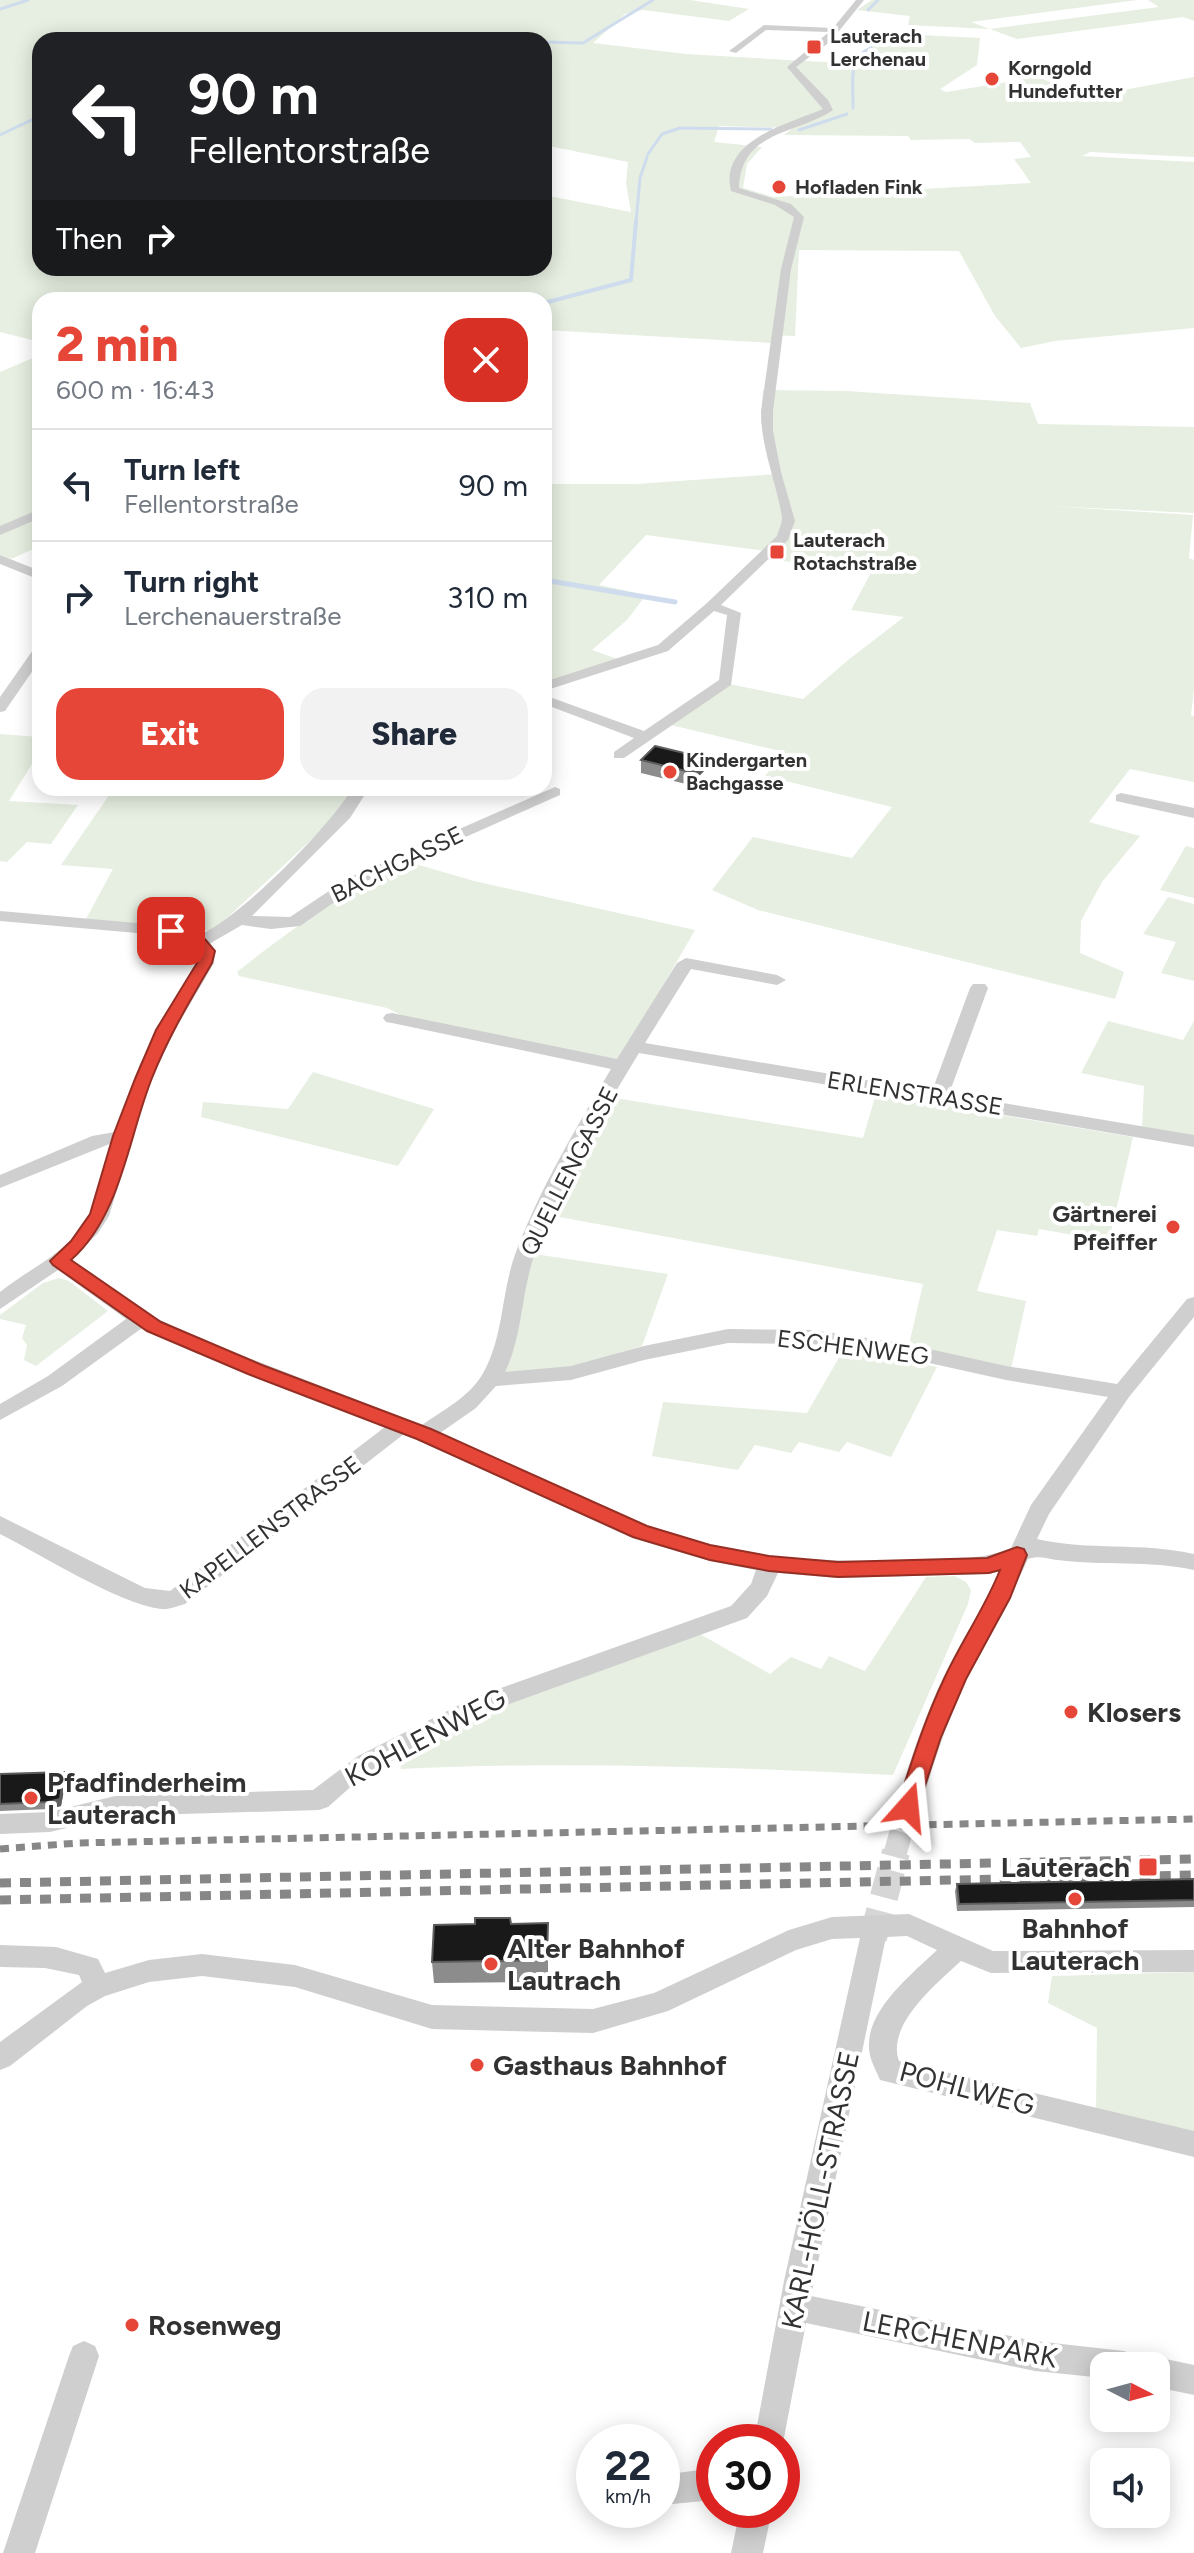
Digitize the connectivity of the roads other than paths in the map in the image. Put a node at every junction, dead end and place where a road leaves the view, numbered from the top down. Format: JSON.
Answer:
{"nodes":[{"id":1,"x":860,"y":0,"type":"edge"},
{"id":2,"x":832,"y":30,"type":"junction"},
{"id":3,"x":733,"y":51,"type":"dead end"},
{"id":4,"x":32,"y":517,"type":"edge"},
{"id":5,"x":0,"y":531,"type":"edge"},
{"id":6,"x":0,"y":559,"type":"edge"},
{"id":7,"x":32,"y":573,"type":"edge"},
{"id":8,"x":712,"y":606,"type":"junction"},
{"id":9,"x":32,"y":662,"type":"edge"},
{"id":10,"x":552,"y":685,"type":"edge"},
{"id":11,"x":552,"y":702,"type":"edge"},
{"id":12,"x":0,"y":708,"type":"edge"},
{"id":13,"x":645,"y":737,"type":"junction"},
{"id":14,"x":619,"y":755,"type":"dead end"},
{"id":15,"x":555,"y":792,"type":"dead end"},
{"id":16,"x":552,"y":793,"type":"edge"},
{"id":17,"x":356,"y":796,"type":"edge"},
{"id":18,"x":546,"y":796,"type":"edge"},
{"id":19,"x":1121,"y":798,"type":"dead end"},
{"id":20,"x":1194,"y":813,"type":"edge"},
{"id":21,"x":0,"y":916,"type":"edge"},
{"id":22,"x":239,"y":919,"type":"junction"},
{"id":23,"x":200,"y":942,"type":"junction"},
{"id":24,"x":777,"y":980,"type":"dead end"},
{"id":25,"x":979,"y":988,"type":"dead end"},
{"id":26,"x":392,"y":1018,"type":"dead end"},
{"id":27,"x":635,"y":1047,"type":"junction"},
{"id":28,"x":623,"y":1066,"type":"junction"},
{"id":29,"x":939,"y":1096,"type":"junction"},
{"id":30,"x":122,"y":1136,"type":"junction"},
{"id":31,"x":1194,"y":1141,"type":"edge"},
{"id":32,"x":0,"y":1182,"type":"edge"},
{"id":33,"x":59,"y":1261,"type":"junction"},
{"id":34,"x":0,"y":1302,"type":"edge"},
{"id":35,"x":1194,"y":1304,"type":"edge"},
{"id":36,"x":140,"y":1319,"type":"junction"},
{"id":37,"x":489,"y":1380,"type":"junction"},
{"id":38,"x":1122,"y":1392,"type":"junction"},
{"id":39,"x":0,"y":1413,"type":"edge"},
{"id":40,"x":402,"y":1425,"type":"junction"},
{"id":41,"x":424,"y":1434,"type":"junction"},
{"id":42,"x":0,"y":1525,"type":"edge"},
{"id":43,"x":1017,"y":1555,"type":"junction"},
{"id":44,"x":1194,"y":1562,"type":"edge"},
{"id":45,"x":769,"y":1564,"type":"junction"},
{"id":46,"x":908,"y":1807,"type":"tunnel mouth"},
{"id":47,"x":0,"y":1824,"type":"edge"},
{"id":48,"x":873,"y":1938,"type":"tunnel mouth"},
{"id":49,"x":959,"y":1946,"type":"junction"},
{"id":50,"x":0,"y":1956,"type":"edge"},
{"id":51,"x":1194,"y":1961,"type":"edge"},
{"id":52,"x":97,"y":1987,"type":"junction"},
{"id":53,"x":0,"y":2058,"type":"edge"},
{"id":54,"x":1194,"y":2144,"type":"edge"},
{"id":55,"x":796,"y":2307,"type":"junction"},
{"id":56,"x":84,"y":2356,"type":"dead end"},
{"id":57,"x":1090,"y":2362,"type":"edge"},
{"id":58,"x":1170,"y":2375,"type":"edge"},
{"id":59,"x":1194,"y":2380,"type":"edge"},
{"id":60,"x":773,"y":2424,"type":"edge"},
{"id":61,"x":752,"y":2528,"type":"edge"},
{"id":62,"x":19,"y":2553,"type":"edge"},
{"id":63,"x":747,"y":2553,"type":"edge"}],
"edges":[{"from":1,"to":2,"type":"street"},
{"from":2,"to":3,"type":"street"},
{"from":2,"to":8,"type":"street"},
{"from":4,"to":5,"type":"street"},
{"from":6,"to":7,"type":"street"},
{"from":8,"to":10,"type":"street"},
{"from":8,"to":13,"type":"street"},
{"from":9,"to":12,"type":"street"},
{"from":11,"to":13,"type":"street"},
{"from":13,"to":14,"type":"street"},
{"from":15,"to":16,"type":"street","name":"BACHGASSE"},
{"from":17,"to":22,"type":"street"},
{"from":18,"to":22,"type":"street","name":"BACHGASSE"},
{"from":19,"to":20,"type":"street"},
{"from":21,"to":23,"type":"street"},
{"from":22,"to":23,"type":"street"},
{"from":23,"to":30,"type":"street"},
{"from":24,"to":27,"type":"street","name":"QUELLENGASSE"},
{"from":25,"to":29,"type":"street"},
{"from":26,"to":28,"type":"street","name":"QUELLENGASSE"},
{"from":27,"to":28,"type":"street","name":"QUELLENGASSE"},
{"from":27,"to":29,"type":"street","name":"ERLENSTRASSE"},
{"from":28,"to":37,"type":"street","name":"QUELLENGASSE"},
{"from":29,"to":31,"type":"street","name":"ERLENSTRASSE"},
{"from":30,"to":32,"type":"street"},
{"from":30,"to":33,"type":"street"},
{"from":33,"to":34,"type":"street"},
{"from":33,"to":36,"type":"street"},
{"from":35,"to":38,"type":"street"},
{"from":36,"to":39,"type":"street"},
{"from":36,"to":40,"type":"street"},
{"from":37,"to":38,"type":"street","name":"ESCHENWEG"},
{"from":37,"to":41,"type":"street","name":"QUELLENGASSE"},
{"from":38,"to":43,"type":"street"},
{"from":40,"to":41,"type":"street"},
{"from":40,"to":42,"type":"street","name":"KAPELLENSTRASSE"},
{"from":41,"to":45,"type":"street"},
{"from":43,"to":44,"type":"street"},
{"from":43,"to":45,"type":"street"},
{"from":43,"to":46,"type":"street"},
{"from":45,"to":47,"type":"street","name":"KOHLENWEG"},
{"from":48,"to":55,"type":"street","name":"KARL-HÖLL-STRASSE"},
{"from":49,"to":51,"type":"street"},
{"from":49,"to":52,"type":"street"},
{"from":49,"to":54,"type":"street","name":"POHLWEG"},
{"from":50,"to":52,"type":"street"},
{"from":52,"to":53,"type":"street"},
{"from":55,"to":57,"type":"street","name":"LERCHENPARK"},
{"from":55,"to":60,"type":"street","name":"KARL-HÖLL-STRASSE"},
{"from":56,"to":62,"type":"street"},
{"from":58,"to":59,"type":"street"},
{"from":61,"to":63,"type":"street"}]}
